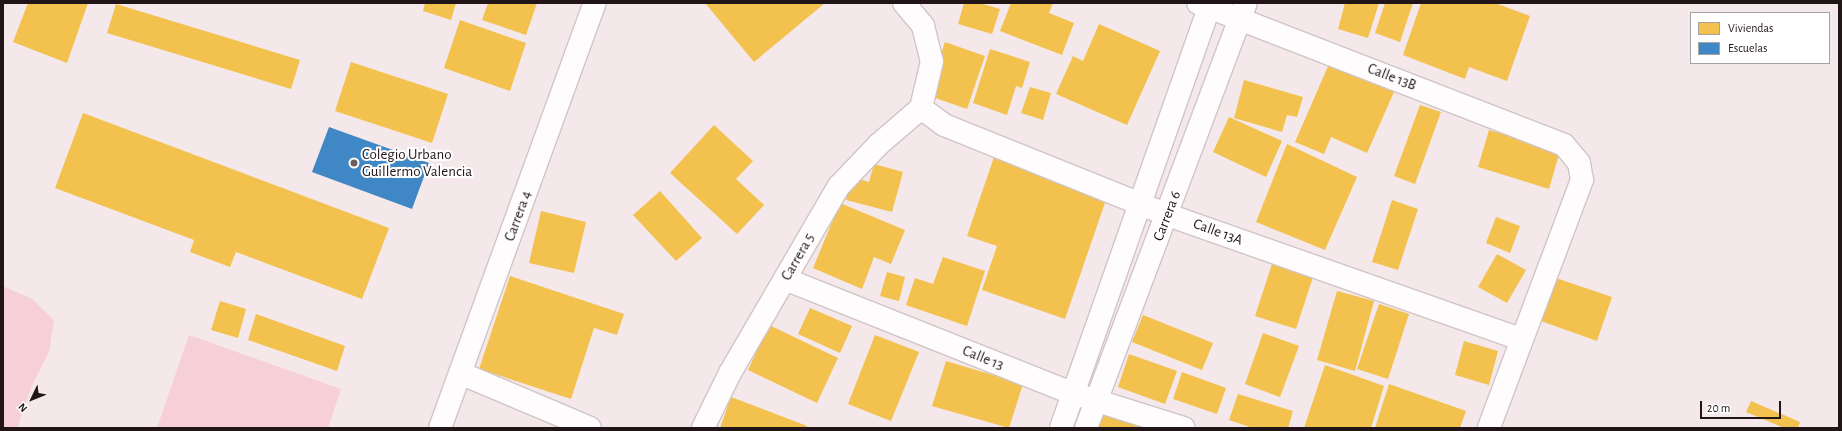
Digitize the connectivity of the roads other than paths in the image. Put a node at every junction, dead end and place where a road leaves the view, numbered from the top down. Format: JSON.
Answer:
{"nodes":[{"id":1,"x":595,"y":3,"type":"edge"},
{"id":2,"x":904,"y":3,"type":"edge"},
{"id":3,"x":1206,"y":4,"type":"edge"},
{"id":4,"x":1244,"y":10,"type":"edge"},
{"id":5,"x":922,"y":108,"type":"junction"},
{"id":6,"x":1139,"y":203,"type":"junction"},
{"id":7,"x":1168,"y":215,"type":"junction"},
{"id":8,"x":785,"y":279,"type":"junction"},
{"id":9,"x":1522,"y":340,"type":"junction"},
{"id":10,"x":460,"y":374,"type":"junction"},
{"id":11,"x":1072,"y":393,"type":"junction"},
{"id":12,"x":1095,"y":400,"type":"junction"},
{"id":13,"x":440,"y":428,"type":"edge"},
{"id":14,"x":590,"y":428,"type":"edge"},
{"id":15,"x":703,"y":428,"type":"edge"},
{"id":16,"x":1061,"y":428,"type":"edge"},
{"id":17,"x":1086,"y":428,"type":"edge"},
{"id":18,"x":1184,"y":428,"type":"edge"},
{"id":19,"x":1489,"y":428,"type":"edge"}],
"edges":[{"from":1,"to":10,"type":"street","name":"Carrera 4"},
{"from":2,"to":5,"type":"street"},
{"from":3,"to":4,"type":"street","name":"Calle 13B"},
{"from":3,"to":6,"type":"street","name":"Carrera 6"},
{"from":4,"to":7,"type":"street","name":"Carrera 6"},
{"from":4,"to":9,"type":"street","name":"Calle 13B"},
{"from":5,"to":6,"type":"street","name":"Calle 13A"},
{"from":5,"to":8,"type":"street","name":"Carrera 5"},
{"from":6,"to":7,"type":"street","name":"Calle 13A"},
{"from":6,"to":11,"type":"street","name":"Carrera 6"},
{"from":7,"to":9,"type":"street","name":"Calle 13A"},
{"from":7,"to":12,"type":"street","name":"Carrera 6"},
{"from":8,"to":11,"type":"street","name":"Calle 13"},
{"from":8,"to":15,"type":"street","name":"Carrera 5"},
{"from":9,"to":19,"type":"street"},
{"from":10,"to":13,"type":"street","name":"Carrera 4"},
{"from":10,"to":14,"type":"street"},
{"from":11,"to":12,"type":"street","name":"Calle 13"},
{"from":11,"to":16,"type":"street","name":"Carrera 6"},
{"from":12,"to":17,"type":"street","name":"Carrera 6"},
{"from":12,"to":18,"type":"street","name":"Calle 13"}]}
